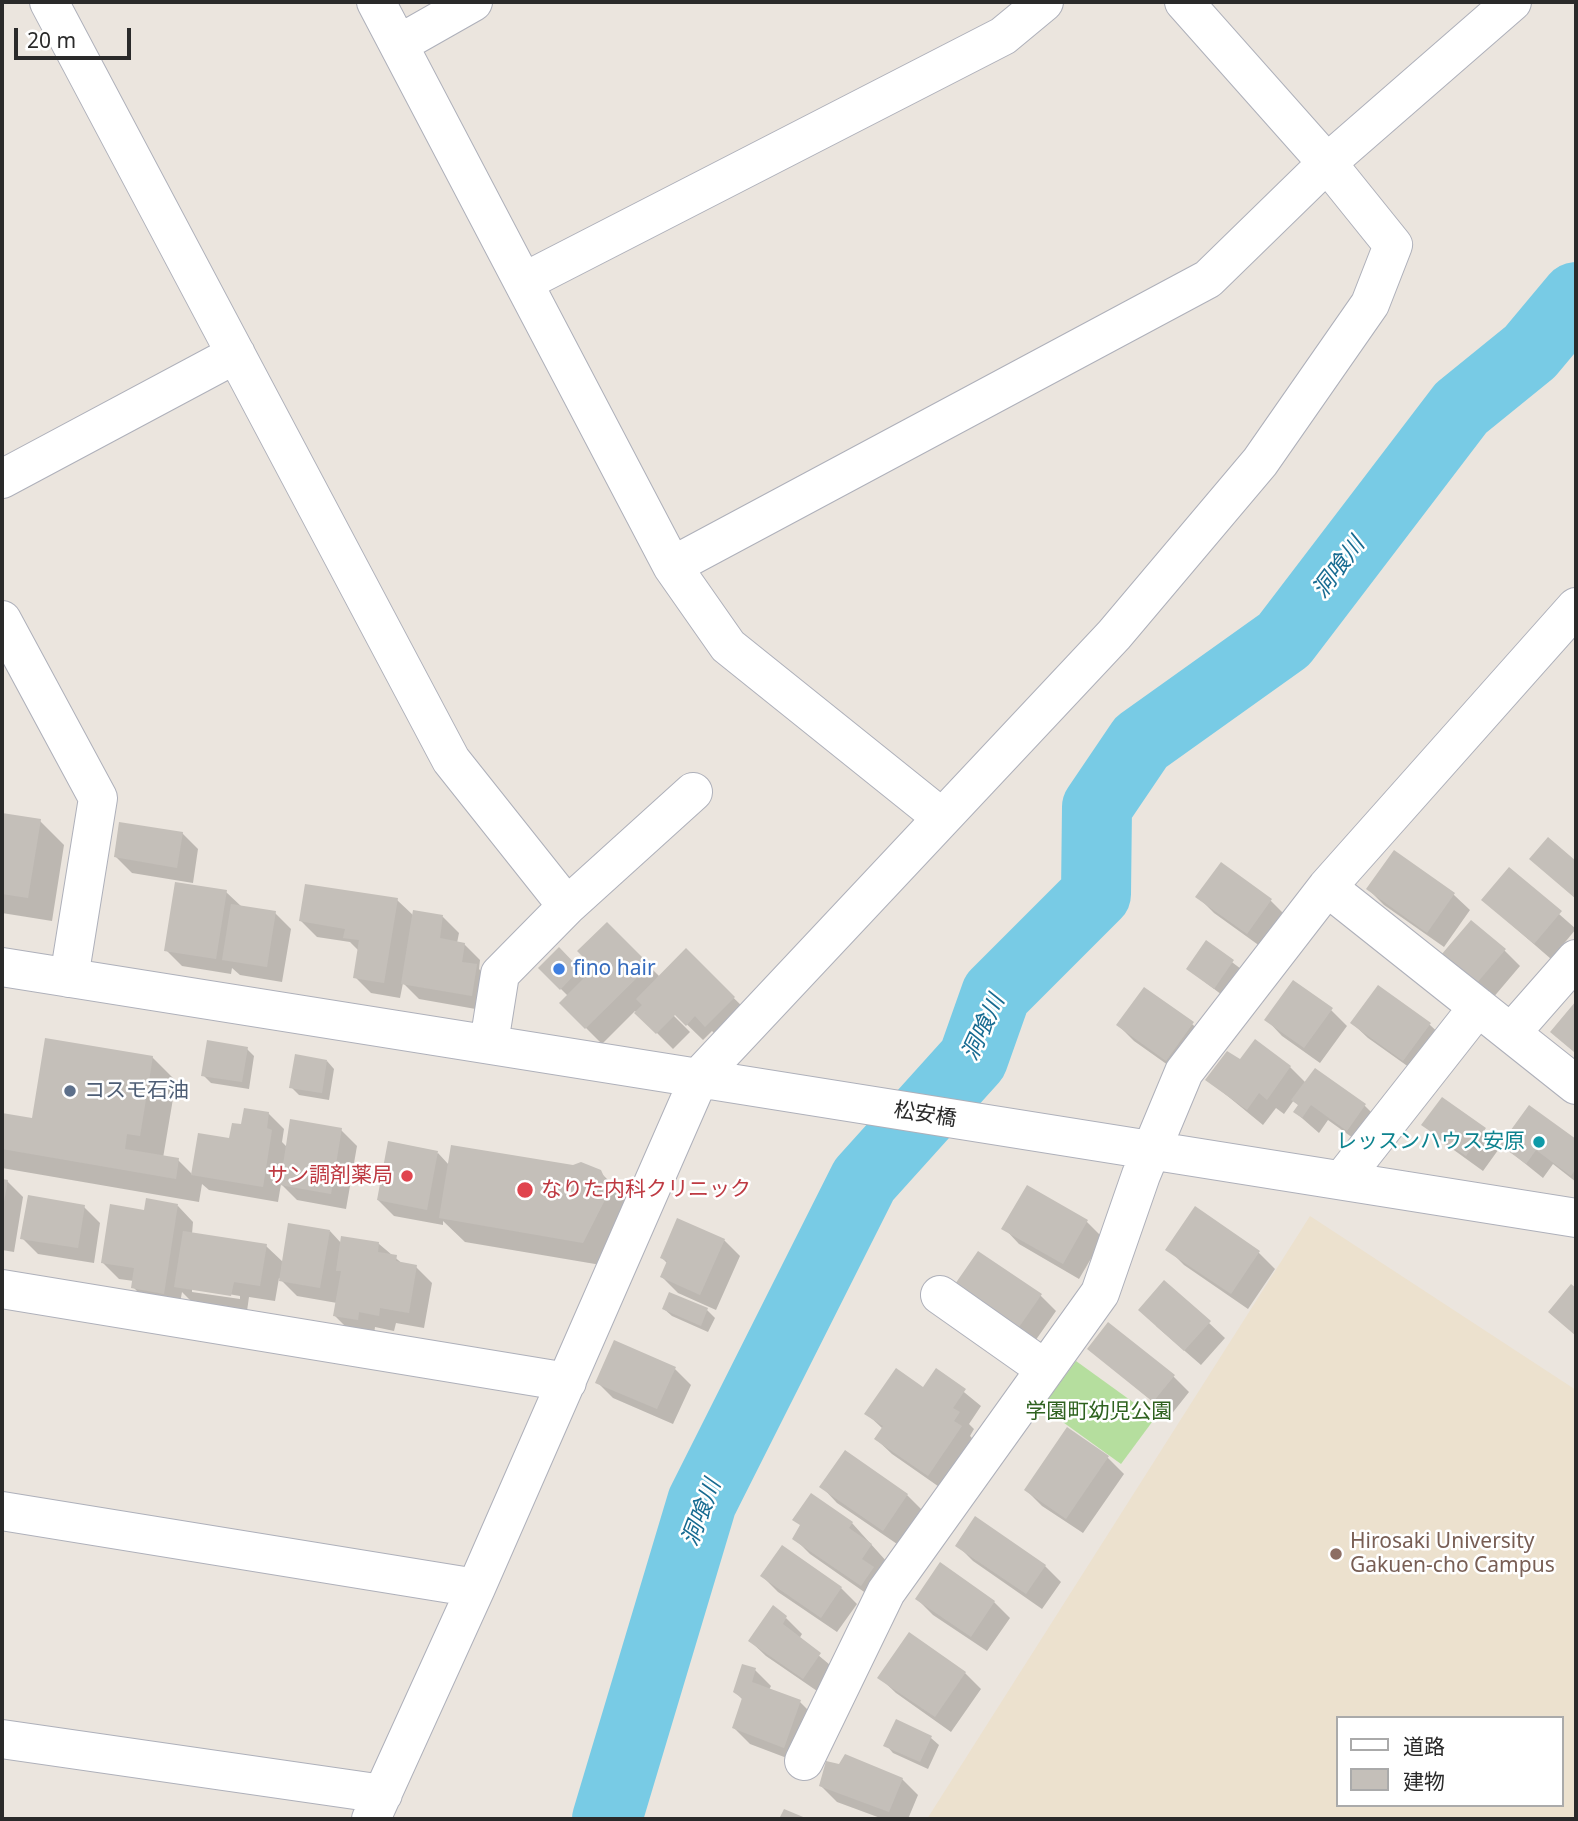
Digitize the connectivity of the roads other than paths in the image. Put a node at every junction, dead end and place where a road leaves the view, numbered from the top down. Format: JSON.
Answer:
{"nodes":[{"id":1,"x":49,"y":2,"type":"edge"},
{"id":2,"x":376,"y":2,"type":"edge"},
{"id":3,"x":473,"y":2,"type":"edge"},
{"id":4,"x":1044,"y":2,"type":"edge"},
{"id":5,"x":1184,"y":2,"type":"edge"},
{"id":6,"x":1513,"y":2,"type":"edge"},
{"id":7,"x":399,"y":44,"type":"junction"},
{"id":8,"x":1327,"y":163,"type":"junction"},
{"id":9,"x":524,"y":282,"type":"junction"},
{"id":10,"x":236,"y":354,"type":"junction"},
{"id":11,"x":2,"y":479,"type":"edge"},
{"id":12,"x":672,"y":566,"type":"junction"},
{"id":13,"x":1576,"y":607,"type":"edge"},
{"id":14,"x":7,"y":638,"type":"edge"},
{"id":15,"x":693,"y":792,"type":"dead end"},
{"id":16,"x":941,"y":817,"type":"junction"},
{"id":17,"x":1327,"y":887,"type":"junction"},
{"id":18,"x":567,"y":906,"type":"junction"},
{"id":19,"x":1576,"y":959,"type":"edge"},
{"id":20,"x":2,"y":967,"type":"edge"},
{"id":21,"x":69,"y":978,"type":"junction"},
{"id":22,"x":1478,"y":1007,"type":"junction"},
{"id":23,"x":1511,"y":1033,"type":"junction"},
{"id":24,"x":489,"y":1043,"type":"junction"},
{"id":25,"x":700,"y":1076,"type":"junction"},
{"id":26,"x":1576,"y":1085,"type":"edge"},
{"id":27,"x":1152,"y":1149,"type":"junction"},
{"id":28,"x":1342,"y":1180,"type":"junction"},
{"id":29,"x":1576,"y":1219,"type":"edge"},
{"id":30,"x":2,"y":1289,"type":"edge"},
{"id":31,"x":940,"y":1295,"type":"dead end"},
{"id":32,"x":1045,"y":1369,"type":"junction"},
{"id":33,"x":567,"y":1382,"type":"junction"},
{"id":34,"x":2,"y":1511,"type":"edge"},
{"id":35,"x":476,"y":1588,"type":"junction"},
{"id":36,"x":2,"y":1739,"type":"edge"},
{"id":37,"x":804,"y":1762,"type":"dead end"},
{"id":38,"x":377,"y":1807,"type":"edge"}],
"edges":[{"from":1,"to":10,"type":"street"},
{"from":2,"to":7,"type":"street"},
{"from":3,"to":7,"type":"street"},
{"from":4,"to":9,"type":"street"},
{"from":5,"to":8,"type":"street"},
{"from":6,"to":8,"type":"street"},
{"from":7,"to":9,"type":"street"},
{"from":8,"to":12,"type":"street"},
{"from":8,"to":16,"type":"street"},
{"from":9,"to":12,"type":"street"},
{"from":10,"to":11,"type":"street"},
{"from":10,"to":18,"type":"street"},
{"from":12,"to":16,"type":"street"},
{"from":13,"to":17,"type":"street"},
{"from":14,"to":21,"type":"street"},
{"from":15,"to":18,"type":"street"},
{"from":16,"to":25,"type":"street"},
{"from":17,"to":22,"type":"street"},
{"from":17,"to":27,"type":"street"},
{"from":18,"to":24,"type":"street"},
{"from":19,"to":23,"type":"street"},
{"from":20,"to":21,"type":"street","name":"松安橋"},
{"from":21,"to":24,"type":"street","name":"松安橋"},
{"from":22,"to":23,"type":"street"},
{"from":22,"to":28,"type":"street"},
{"from":23,"to":26,"type":"street"},
{"from":24,"to":25,"type":"street","name":"松安橋"},
{"from":25,"to":27,"type":"street","name":"松安橋"},
{"from":25,"to":33,"type":"street"},
{"from":27,"to":28,"type":"street","name":"松安橋"},
{"from":27,"to":32,"type":"street"},
{"from":28,"to":29,"type":"street","name":"松安橋"},
{"from":30,"to":33,"type":"street"},
{"from":31,"to":32,"type":"street"},
{"from":32,"to":37,"type":"street"},
{"from":33,"to":35,"type":"street"},
{"from":34,"to":35,"type":"street"},
{"from":35,"to":38,"type":"street"},
{"from":36,"to":38,"type":"street"}]}
